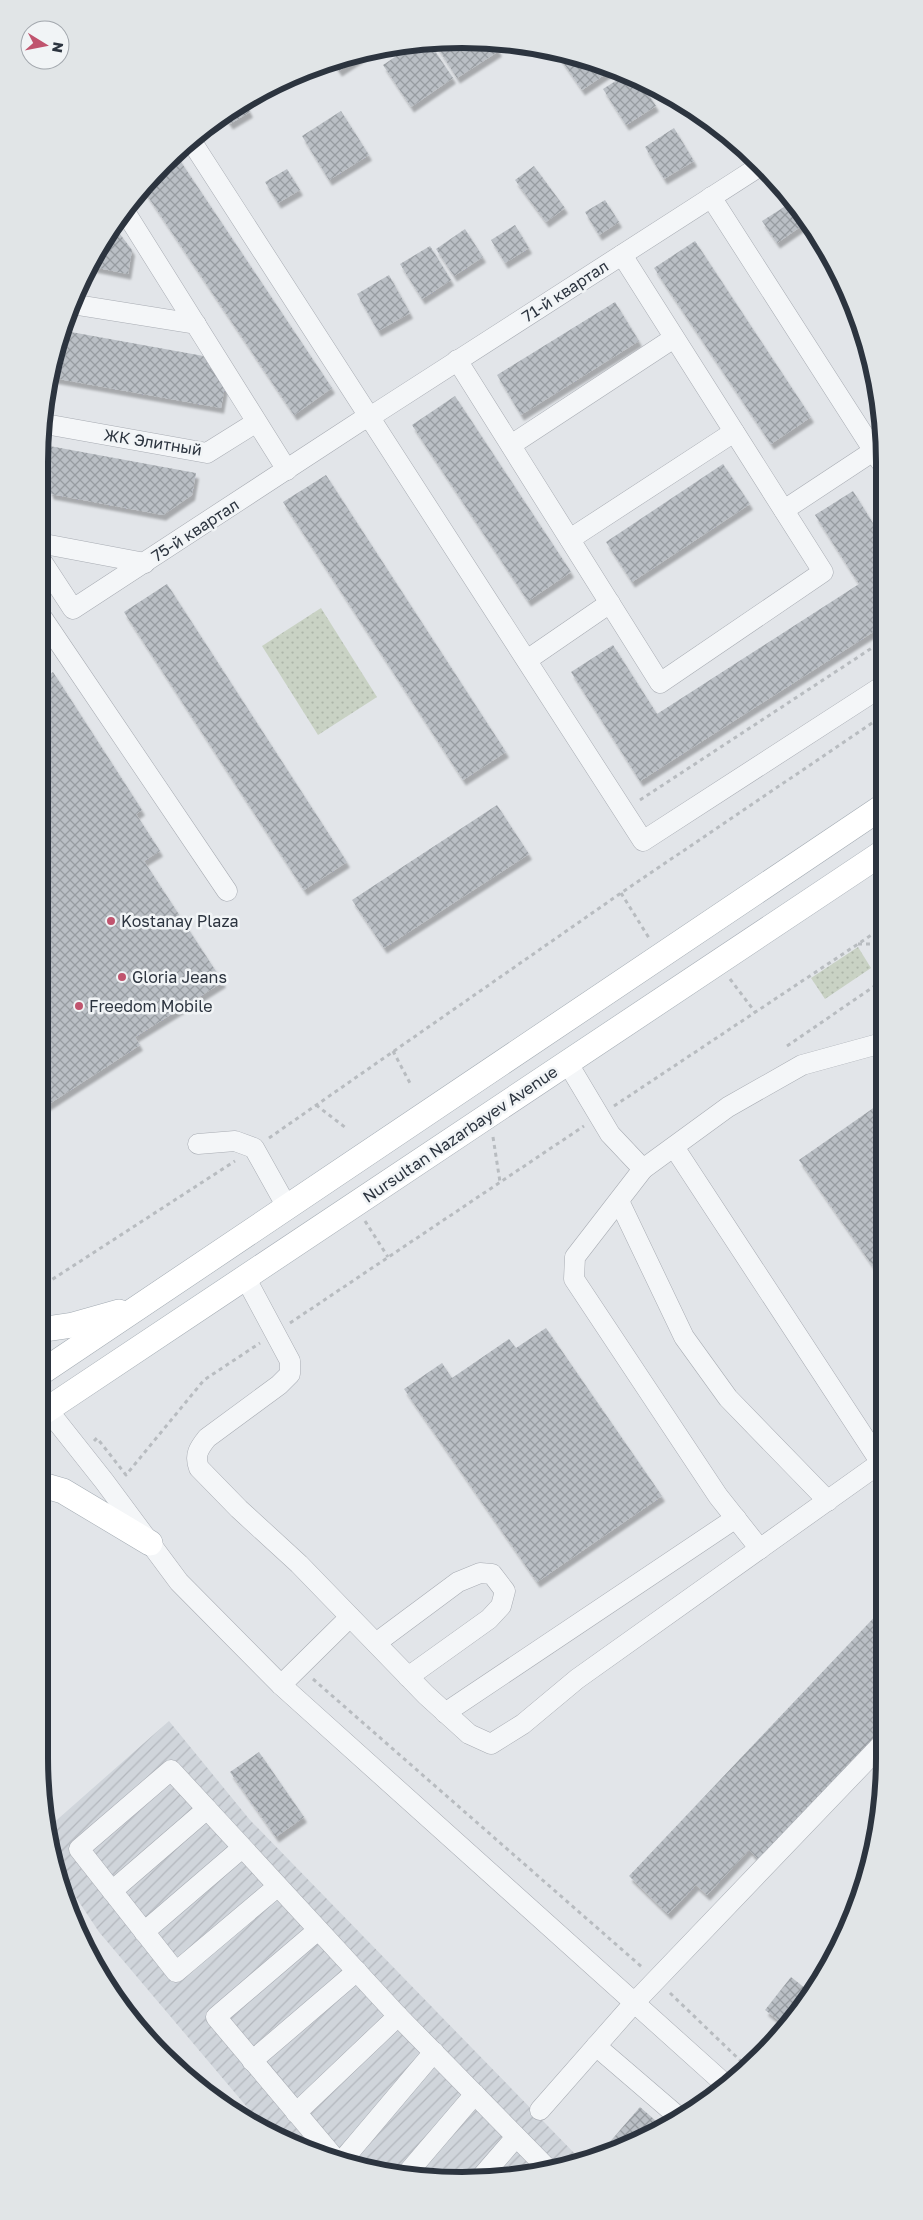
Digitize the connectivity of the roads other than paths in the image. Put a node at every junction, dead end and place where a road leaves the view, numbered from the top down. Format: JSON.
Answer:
{"nodes":[{"id":1,"x":194,"y":146,"type":"edge"},
{"id":2,"x":751,"y":166,"type":"edge"},
{"id":3,"x":711,"y":197,"type":"junction"},
{"id":4,"x":128,"y":216,"type":"edge"},
{"id":5,"x":622,"y":255,"type":"junction"},
{"id":6,"x":78,"y":305,"type":"edge"},
{"id":7,"x":196,"y":324,"type":"junction"},
{"id":8,"x":674,"y":338,"type":"junction"},
{"id":9,"x":458,"y":360,"type":"junction"},
{"id":10,"x":370,"y":417,"type":"junction"},
{"id":11,"x":255,"y":423,"type":"junction"},
{"id":12,"x":49,"y":425,"type":"edge"},
{"id":13,"x":734,"y":432,"type":"junction"},
{"id":14,"x":510,"y":445,"type":"junction"},
{"id":15,"x":876,"y":449,"type":"edge"},
{"id":16,"x":876,"y":454,"type":"edge"},
{"id":17,"x":287,"y":470,"type":"junction"},
{"id":18,"x":784,"y":510,"type":"junction"},
{"id":19,"x":570,"y":539,"type":"junction"},
{"id":20,"x":48,"y":545,"type":"edge"},
{"id":21,"x":144,"y":562,"type":"junction"},
{"id":22,"x":48,"y":571,"type":"edge"},
{"id":23,"x":610,"y":603,"type":"junction"},
{"id":24,"x":48,"y":626,"type":"edge"},
{"id":25,"x":527,"y":660,"type":"junction"},
{"id":26,"x":876,"y":690,"type":"edge"},
{"id":27,"x":876,"y":811,"type":"edge"},
{"id":28,"x":876,"y":857,"type":"edge"},
{"id":29,"x":227,"y":891,"type":"dead end"},
{"id":30,"x":876,"y":1045,"type":"edge"},
{"id":31,"x":567,"y":1062,"type":"junction"},
{"id":32,"x":198,"y":1144,"type":"dead end"},
{"id":33,"x":674,"y":1146,"type":"junction"},
{"id":34,"x":643,"y":1169,"type":"junction"},
{"id":35,"x":619,"y":1201,"type":"junction"},
{"id":36,"x":287,"y":1207,"type":"junction"},
{"id":37,"x":245,"y":1277,"type":"junction"},
{"id":38,"x":140,"y":1305,"type":"junction"},
{"id":39,"x":48,"y":1329,"type":"edge"},
{"id":40,"x":48,"y":1368,"type":"edge"},
{"id":41,"x":48,"y":1404,"type":"edge"},
{"id":42,"x":48,"y":1418,"type":"edge"},
{"id":43,"x":876,"y":1453,"type":"edge"},
{"id":44,"x":876,"y":1466,"type":"edge"},
{"id":45,"x":48,"y":1487,"type":"edge"},
{"id":46,"x":828,"y":1501,"type":"junction"},
{"id":47,"x":736,"y":1518,"type":"junction"},
{"id":48,"x":150,"y":1542,"type":"junction"},
{"id":49,"x":760,"y":1549,"type":"junction"},
{"id":50,"x":350,"y":1617,"type":"junction"},
{"id":51,"x":376,"y":1643,"type":"junction"},
{"id":52,"x":408,"y":1677,"type":"junction"},
{"id":53,"x":281,"y":1685,"type":"junction"},
{"id":54,"x":445,"y":1713,"type":"junction"},
{"id":55,"x":876,"y":1750,"type":"edge"},
{"id":56,"x":207,"y":1809,"type":"junction"},
{"id":57,"x":242,"y":1848,"type":"junction"},
{"id":58,"x":278,"y":1886,"type":"junction"},
{"id":59,"x":112,"y":1891,"type":"junction"},
{"id":60,"x":318,"y":1930,"type":"junction"},
{"id":61,"x":144,"y":1932,"type":"junction"},
{"id":62,"x":357,"y":1971,"type":"junction"},
{"id":63,"x":634,"y":2003,"type":"junction"},
{"id":64,"x":398,"y":2016,"type":"junction"},
{"id":65,"x":596,"y":2046,"type":"junction"},
{"id":66,"x":434,"y":2052,"type":"junction"},
{"id":67,"x":252,"y":2061,"type":"junction"},
{"id":68,"x":721,"y":2081,"type":"edge"},
{"id":69,"x":475,"y":2094,"type":"junction"},
{"id":70,"x":540,"y":2110,"type":"dead end"},
{"id":71,"x":296,"y":2113,"type":"junction"},
{"id":72,"x":674,"y":2113,"type":"edge"},
{"id":73,"x":516,"y":2137,"type":"junction"},
{"id":74,"x":330,"y":2151,"type":"edge"},
{"id":75,"x":345,"y":2155,"type":"edge"},
{"id":76,"x":544,"y":2165,"type":"edge"},
{"id":77,"x":411,"y":2169,"type":"edge"},
{"id":78,"x":487,"y":2172,"type":"edge"}],
"edges":[{"from":1,"to":10,"type":"street"},
{"from":2,"to":3,"type":"street","name":"71-й квартал"},
{"from":3,"to":5,"type":"street","name":"71-й квартал"},
{"from":3,"to":15,"type":"street"},
{"from":4,"to":7,"type":"street"},
{"from":5,"to":8,"type":"street"},
{"from":5,"to":9,"type":"street","name":"71-й квартал"},
{"from":6,"to":7,"type":"street"},
{"from":7,"to":11,"type":"street"},
{"from":8,"to":13,"type":"street"},
{"from":8,"to":14,"type":"street"},
{"from":9,"to":10,"type":"street","name":"71-й квартал"},
{"from":9,"to":14,"type":"street"},
{"from":10,"to":17,"type":"street","name":"75-й квартал"},
{"from":10,"to":25,"type":"street"},
{"from":11,"to":12,"type":"street","name":"ЖК Элитный"},
{"from":11,"to":17,"type":"street"},
{"from":13,"to":18,"type":"street"},
{"from":13,"to":19,"type":"street"},
{"from":14,"to":19,"type":"street"},
{"from":16,"to":18,"type":"street"},
{"from":17,"to":21,"type":"street","name":"75-й квартал"},
{"from":18,"to":23,"type":"street"},
{"from":19,"to":23,"type":"street"},
{"from":20,"to":21,"type":"street"},
{"from":21,"to":22,"type":"street","name":"75-й квартал"},
{"from":23,"to":25,"type":"street"},
{"from":24,"to":29,"type":"street"},
{"from":25,"to":26,"type":"street"},
{"from":27,"to":36,"type":"main road"},
{"from":28,"to":31,"type":"main road","name":"Nursultan Nazarbayev Avenue"},
{"from":30,"to":33,"type":"street"},
{"from":31,"to":34,"type":"street"},
{"from":31,"to":37,"type":"main road","name":"Nursultan Nazarbayev Avenue"},
{"from":32,"to":36,"type":"street"},
{"from":33,"to":34,"type":"street"},
{"from":33,"to":43,"type":"street"},
{"from":34,"to":35,"type":"street"},
{"from":35,"to":46,"type":"street"},
{"from":35,"to":47,"type":"street"},
{"from":36,"to":38,"type":"main road"},
{"from":37,"to":41,"type":"main road","name":"Nursultan Nazarbayev Avenue"},
{"from":37,"to":50,"type":"street"},
{"from":38,"to":39,"type":"main road"},
{"from":38,"to":40,"type":"main road"},
{"from":42,"to":48,"type":"street"},
{"from":44,"to":46,"type":"street"},
{"from":45,"to":48,"type":"main road"},
{"from":46,"to":49,"type":"street"},
{"from":47,"to":49,"type":"street"},
{"from":47,"to":54,"type":"street"},
{"from":48,"to":53,"type":"street"},
{"from":49,"to":54,"type":"street"},
{"from":50,"to":51,"type":"street"},
{"from":50,"to":53,"type":"street"},
{"from":51,"to":52,"type":"street"},
{"from":51,"to":52,"type":"street"},
{"from":52,"to":54,"type":"street"},
{"from":53,"to":63,"type":"street"},
{"from":55,"to":63,"type":"street"},
{"from":56,"to":57,"type":"street"},
{"from":56,"to":59,"type":"street"},
{"from":56,"to":59,"type":"street"},
{"from":57,"to":58,"type":"street"},
{"from":57,"to":61,"type":"street"},
{"from":58,"to":60,"type":"street"},
{"from":58,"to":61,"type":"street"},
{"from":59,"to":61,"type":"street"},
{"from":60,"to":62,"type":"street"},
{"from":60,"to":67,"type":"street"},
{"from":62,"to":64,"type":"street"},
{"from":62,"to":67,"type":"street"},
{"from":63,"to":65,"type":"street"},
{"from":63,"to":68,"type":"street"},
{"from":64,"to":66,"type":"street"},
{"from":64,"to":71,"type":"street"},
{"from":65,"to":70,"type":"street"},
{"from":65,"to":72,"type":"street"},
{"from":66,"to":69,"type":"street"},
{"from":66,"to":75,"type":"street"},
{"from":67,"to":71,"type":"street"},
{"from":69,"to":73,"type":"street"},
{"from":69,"to":77,"type":"street"},
{"from":71,"to":74,"type":"street"},
{"from":73,"to":76,"type":"street"},
{"from":73,"to":78,"type":"street"}]}
